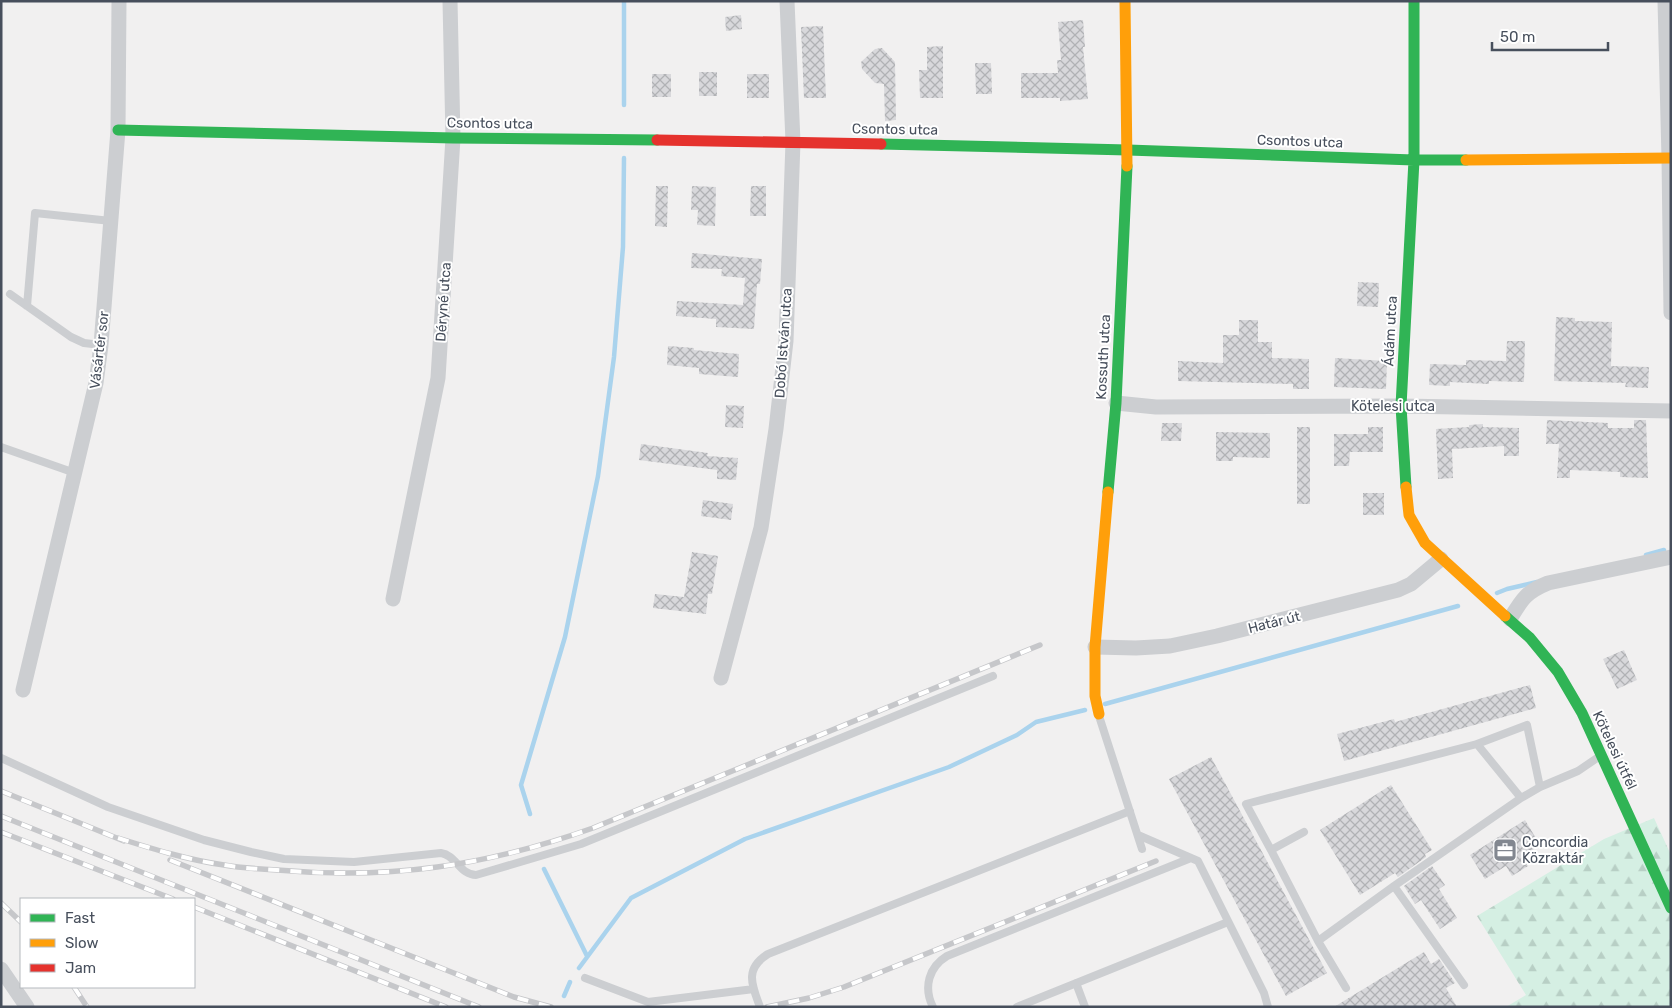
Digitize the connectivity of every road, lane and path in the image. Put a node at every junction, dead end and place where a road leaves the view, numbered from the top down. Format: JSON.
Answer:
{"nodes":[{"id":1,"x":119,"y":1,"type":"edge"},
{"id":2,"x":450,"y":1,"type":"edge"},
{"id":3,"x":787,"y":1,"type":"edge"},
{"id":4,"x":1125,"y":1,"type":"edge"},
{"id":5,"x":1414,"y":1,"type":"edge"},
{"id":6,"x":1665,"y":1,"type":"edge"},
{"id":7,"x":118,"y":130,"type":"junction"},
{"id":8,"x":453,"y":138,"type":"junction"},
{"id":9,"x":793,"y":142,"type":"junction"},
{"id":10,"x":1128,"y":150,"type":"junction"},
{"id":11,"x":1670,"y":158,"type":"edge"},
{"id":12,"x":1414,"y":160,"type":"junction"},
{"id":13,"x":111,"y":221,"type":"junction"},
{"id":14,"x":10,"y":294,"type":"dead end"},
{"id":15,"x":27,"y":306,"type":"junction"},
{"id":16,"x":1671,"y":313,"type":"edge"},
{"id":17,"x":101,"y":346,"type":"junction"},
{"id":18,"x":1116,"y":403,"type":"junction"},
{"id":19,"x":1401,"y":406,"type":"junction"},
{"id":20,"x":1671,"y":411,"type":"edge"},
{"id":21,"x":1,"y":447,"type":"edge"},
{"id":22,"x":75,"y":473,"type":"junction"},
{"id":23,"x":1671,"y":557,"type":"edge"},
{"id":24,"x":1441,"y":559,"type":"junction"},
{"id":25,"x":393,"y":599,"type":"dead end"},
{"id":26,"x":1510,"y":619,"type":"junction"},
{"id":27,"x":1095,"y":647,"type":"junction"},
{"id":28,"x":993,"y":676,"type":"dead end"},
{"id":29,"x":721,"y":678,"type":"dead end"},
{"id":30,"x":23,"y":690,"type":"dead end"},
{"id":31,"x":1099,"y":714,"type":"joint"},
{"id":32,"x":1477,"y":744,"type":"junction"},
{"id":33,"x":1602,"y":755,"type":"junction"},
{"id":34,"x":1,"y":758,"type":"edge"},
{"id":35,"x":1540,"y":787,"type":"junction"},
{"id":36,"x":1520,"y":798,"type":"junction"},
{"id":37,"x":1130,"y":811,"type":"junction"},
{"id":38,"x":1304,"y":832,"type":"dead end"},
{"id":39,"x":1138,"y":835,"type":"junction"},
{"id":40,"x":1142,"y":849,"type":"dead end"},
{"id":41,"x":1271,"y":850,"type":"junction"},
{"id":42,"x":1191,"y":858,"type":"junction"},
{"id":43,"x":1394,"y":886,"type":"junction"},
{"id":44,"x":1671,"y":908,"type":"edge"},
{"id":45,"x":1228,"y":922,"type":"junction"},
{"id":46,"x":1318,"y":941,"type":"junction"},
{"id":47,"x":1,"y":969,"type":"edge"},
{"id":48,"x":585,"y":978,"type":"dead end"},
{"id":49,"x":1076,"y":983,"type":"junction"},
{"id":50,"x":1464,"y":985,"type":"dead end"},
{"id":51,"x":1346,"y":988,"type":"dead end"},
{"id":52,"x":754,"y":989,"type":"junction"},
{"id":53,"x":27,"y":1007,"type":"edge"},
{"id":54,"x":760,"y":1007,"type":"edge"},
{"id":55,"x":933,"y":1007,"type":"edge"},
{"id":56,"x":1017,"y":1007,"type":"edge"},
{"id":57,"x":1085,"y":1007,"type":"edge"},
{"id":58,"x":1268,"y":1007,"type":"edge"}],
"edges":[{"from":1,"to":7,"type":"street","name":"Vásártér sor"},
{"from":2,"to":8,"type":"street","name":"Déryné utca"},
{"from":3,"to":9,"type":"street","name":"Dobó István utca"},
{"from":4,"to":10,"type":"street","name":"Kossuth utca"},
{"from":5,"to":12,"type":"street","name":"Ádám utca"},
{"from":6,"to":11,"type":"street"},
{"from":7,"to":8,"type":"street","name":"Csontos utca"},
{"from":7,"to":13,"type":"street","name":"Vásártér sor"},
{"from":8,"to":9,"type":"street","name":"Csontos utca"},
{"from":8,"to":25,"type":"street","name":"Déryné utca"},
{"from":9,"to":10,"type":"street","name":"Csontos utca"},
{"from":9,"to":29,"type":"street","name":"Dobó István utca"},
{"from":10,"to":12,"type":"street","name":"Csontos utca"},
{"from":10,"to":18,"type":"street","name":"Kossuth utca"},
{"from":11,"to":12,"type":"street","name":"Csontos utca"},
{"from":11,"to":16,"type":"street"},
{"from":12,"to":19,"type":"street","name":"Ádám utca"},
{"from":13,"to":15,"type":"lane"},
{"from":13,"to":17,"type":"street","name":"Vásártér sor"},
{"from":14,"to":15,"type":"lane"},
{"from":15,"to":17,"type":"lane"},
{"from":17,"to":22,"type":"street","name":"Vásártér sor"},
{"from":18,"to":19,"type":"street","name":"Kötelesi utca"},
{"from":18,"to":27,"type":"street","name":"Kossuth utca"},
{"from":19,"to":20,"type":"street","name":"Kötelesi utca"},
{"from":19,"to":24,"type":"street","name":"Ádám utca"},
{"from":21,"to":22,"type":"lane"},
{"from":22,"to":30,"type":"street","name":"Vásártér sor"},
{"from":23,"to":26,"type":"street"},
{"from":24,"to":26,"type":"street","name":"Ádám utca"},
{"from":24,"to":27,"type":"street","name":"Határ út"},
{"from":26,"to":33,"type":"street","name":"Kötelesi útfél"},
{"from":27,"to":31,"type":"street","name":"Kossuth utca"},
{"from":28,"to":34,"type":"lane"},
{"from":31,"to":37,"type":"lane"},
{"from":32,"to":35,"type":"lane"},
{"from":32,"to":36,"type":"lane"},
{"from":32,"to":41,"type":"lane"},
{"from":33,"to":35,"type":"lane"},
{"from":33,"to":44,"type":"street","name":"Kötelesi útfél"},
{"from":35,"to":36,"type":"lane"},
{"from":36,"to":43,"type":"lane"},
{"from":37,"to":39,"type":"lane"},
{"from":37,"to":52,"type":"lane"},
{"from":38,"to":41,"type":"lane"},
{"from":39,"to":40,"type":"lane"},
{"from":39,"to":42,"type":"lane"},
{"from":41,"to":46,"type":"lane"},
{"from":42,"to":45,"type":"lane"},
{"from":42,"to":55,"type":"lane"},
{"from":43,"to":46,"type":"lane"},
{"from":43,"to":50,"type":"lane"},
{"from":45,"to":49,"type":"lane"},
{"from":45,"to":58,"type":"lane"},
{"from":46,"to":51,"type":"lane"},
{"from":47,"to":53,"type":"street"},
{"from":48,"to":52,"type":"lane"},
{"from":49,"to":56,"type":"lane"},
{"from":49,"to":57,"type":"lane"},
{"from":52,"to":54,"type":"lane"}]}
